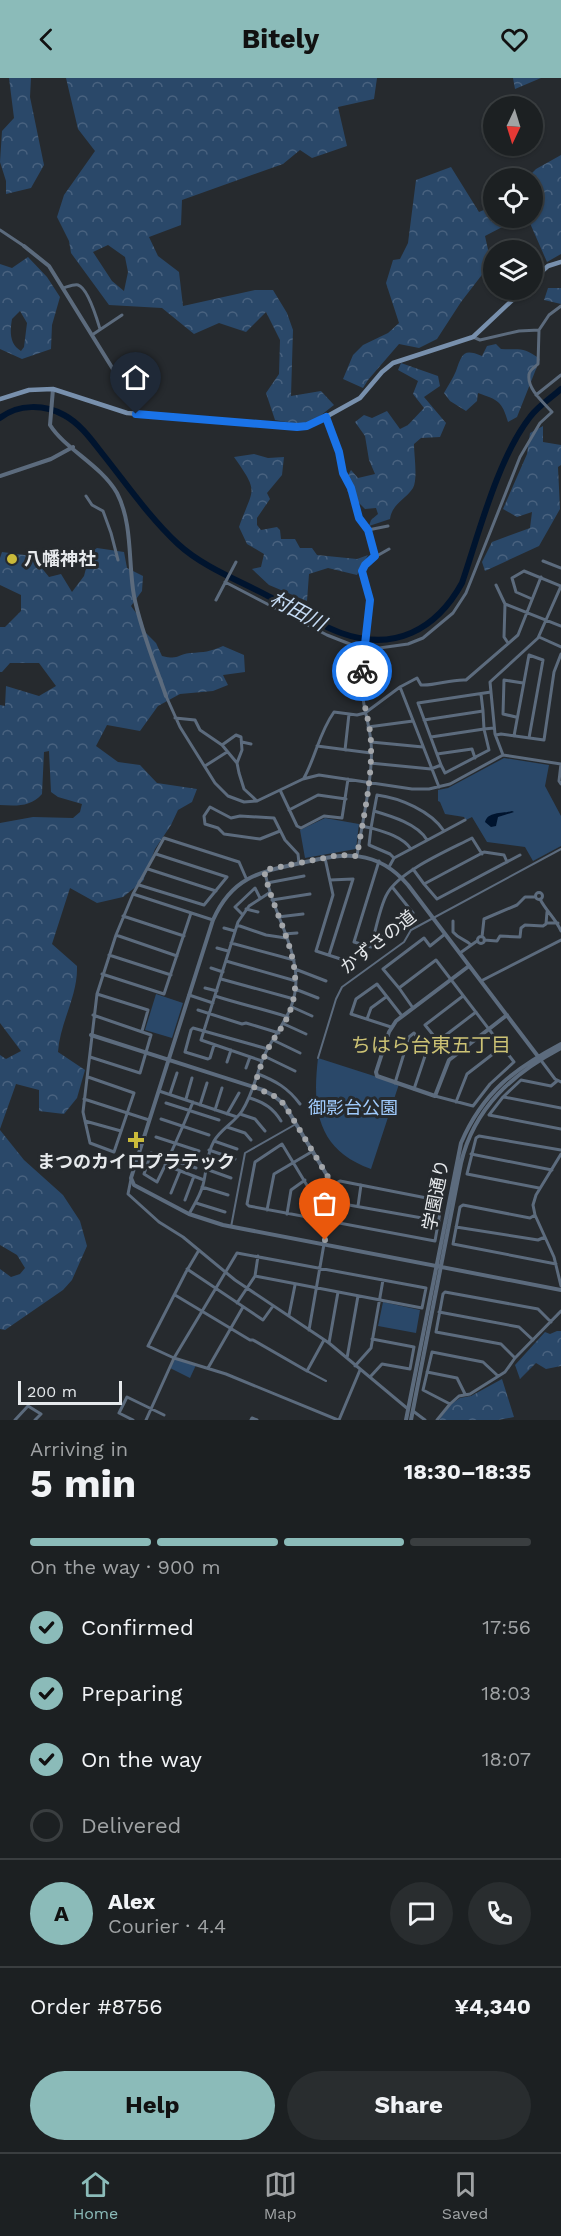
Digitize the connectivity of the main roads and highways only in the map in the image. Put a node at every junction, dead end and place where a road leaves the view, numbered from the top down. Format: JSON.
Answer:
{"nodes":[{"id":1,"x":561,"y":262,"type":"edge"},
{"id":2,"x":543,"y":270,"type":"edge"},
{"id":3,"x":512,"y":300,"type":"edge"},
{"id":4,"x":0,"y":399,"type":"edge"}],
"edges":[{"from":1,"to":2,"type":"main road"},
{"from":3,"to":4,"type":"main road"}]}
